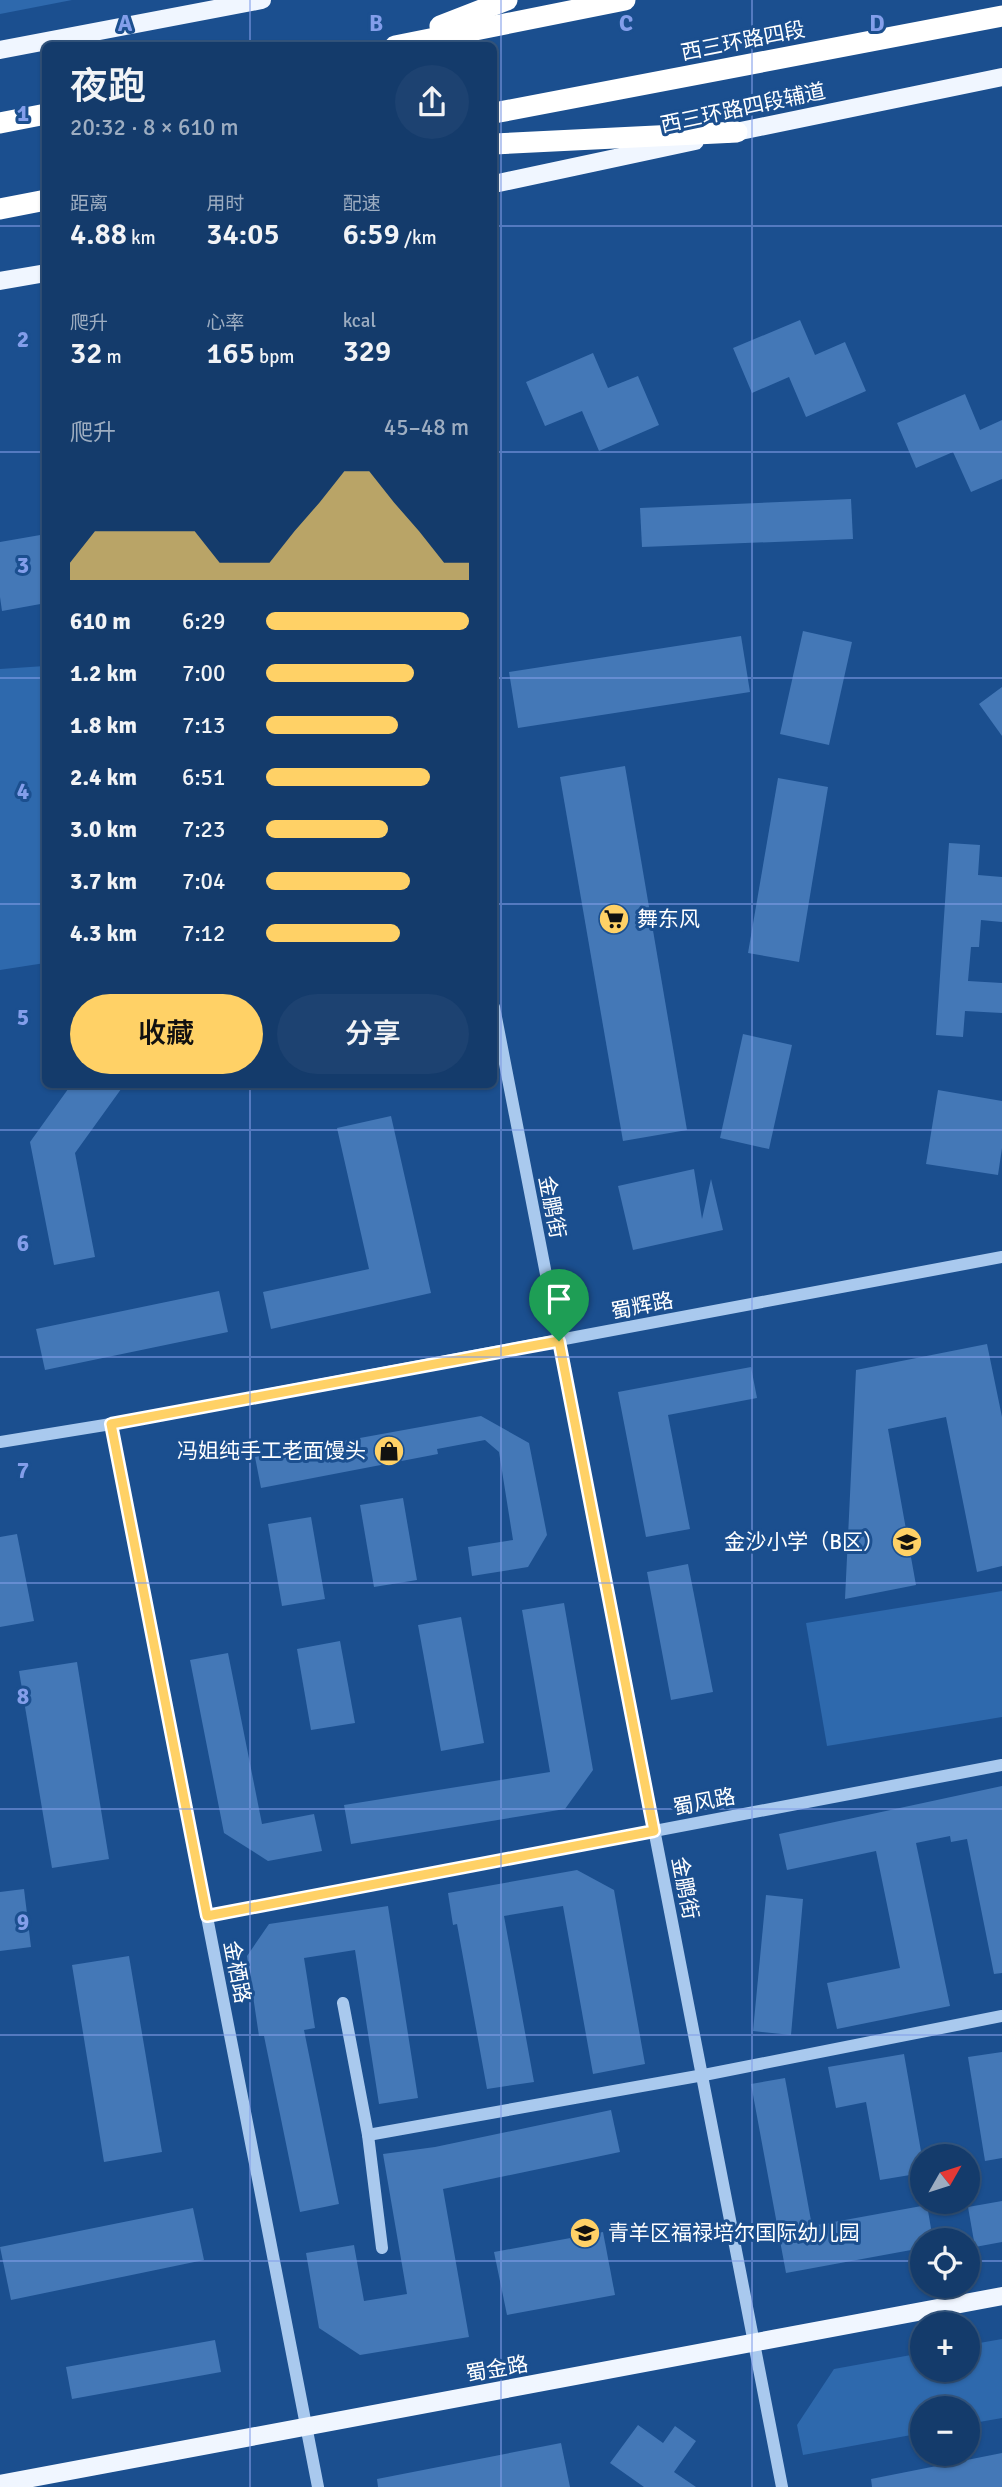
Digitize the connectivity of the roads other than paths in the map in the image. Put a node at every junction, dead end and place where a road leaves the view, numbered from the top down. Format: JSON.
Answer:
{"nodes":[{"id":1,"x":262,"y":0,"type":"edge"},
{"id":2,"x":507,"y":0,"type":"edge"},
{"id":3,"x":625,"y":0,"type":"edge"},
{"id":4,"x":1002,"y":16,"type":"edge"},
{"id":5,"x":404,"y":42,"type":"edge"},
{"id":6,"x":414,"y":42,"type":"edge"},
{"id":7,"x":0,"y":50,"type":"edge"},
{"id":8,"x":1002,"y":77,"type":"edge"},
{"id":9,"x":497,"y":112,"type":"edge"},
{"id":10,"x":42,"y":115,"type":"edge"},
{"id":11,"x":0,"y":123,"type":"edge"},
{"id":12,"x":737,"y":132,"type":"junction"},
{"id":13,"x":497,"y":144,"type":"edge"},
{"id":14,"x":497,"y":183,"type":"edge"},
{"id":15,"x":42,"y":201,"type":"edge"},
{"id":16,"x":0,"y":209,"type":"edge"},
{"id":17,"x":42,"y":273,"type":"edge"},
{"id":18,"x":0,"y":281,"type":"edge"},
{"id":19,"x":497,"y":1022,"type":"edge"},
{"id":20,"x":1002,"y":1257,"type":"edge"},
{"id":21,"x":559,"y":1341,"type":"junction"},
{"id":22,"x":111,"y":1424,"type":"junction"},
{"id":23,"x":0,"y":1442,"type":"edge"},
{"id":24,"x":1002,"y":1765,"type":"edge"},
{"id":25,"x":654,"y":1831,"type":"junction"},
{"id":26,"x":207,"y":1916,"type":"junction"},
{"id":27,"x":343,"y":2003,"type":"dead end"},
{"id":28,"x":1002,"y":2015,"type":"edge"},
{"id":29,"x":702,"y":2075,"type":"junction"},
{"id":30,"x":368,"y":2135,"type":"junction"},
{"id":31,"x":382,"y":2248,"type":"dead end"},
{"id":32,"x":1002,"y":2296,"type":"edge"},
{"id":33,"x":754,"y":2344,"type":"junction"},
{"id":34,"x":306,"y":2427,"type":"junction"},
{"id":35,"x":0,"y":2484,"type":"edge"},
{"id":36,"x":318,"y":2487,"type":"edge"},
{"id":37,"x":782,"y":2487,"type":"edge"}],
"edges":[{"from":1,"to":7,"type":"main road"},
{"from":2,"to":5,"type":"highway"},
{"from":3,"to":6,"type":"highway"},
{"from":4,"to":9,"type":"highway","name":"西三环路四段"},
{"from":8,"to":12,"type":"main road","name":"西三环路四段辅道"},
{"from":10,"to":11,"type":"highway"},
{"from":12,"to":13,"type":"highway"},
{"from":12,"to":14,"type":"main road","name":"西三环路四段辅道"},
{"from":15,"to":16,"type":"highway"},
{"from":17,"to":18,"type":"main road"},
{"from":19,"to":21,"type":"street","name":"金鹏街"},
{"from":20,"to":21,"type":"street","name":"蜀辉路"},
{"from":21,"to":22,"type":"street","name":"蜀辉路"},
{"from":21,"to":25,"type":"street","name":"金鹏街"},
{"from":22,"to":23,"type":"street","name":"蜀辉路"},
{"from":22,"to":26,"type":"street","name":"金栖路"},
{"from":24,"to":25,"type":"street","name":"蜀风路"},
{"from":25,"to":26,"type":"street","name":"蜀风路"},
{"from":25,"to":29,"type":"street","name":"金鹏街"},
{"from":26,"to":34,"type":"street","name":"金栖路"},
{"from":27,"to":30,"type":"street"},
{"from":28,"to":29,"type":"street"},
{"from":29,"to":30,"type":"street"},
{"from":29,"to":33,"type":"street","name":"金鹏街"},
{"from":30,"to":31,"type":"street"},
{"from":32,"to":33,"type":"main road","name":"蜀金路"},
{"from":33,"to":34,"type":"main road","name":"蜀金路"},
{"from":33,"to":37,"type":"street","name":"金鹏街"},
{"from":34,"to":35,"type":"main road","name":"蜀金路"},
{"from":34,"to":36,"type":"street","name":"金栖路"}]}
